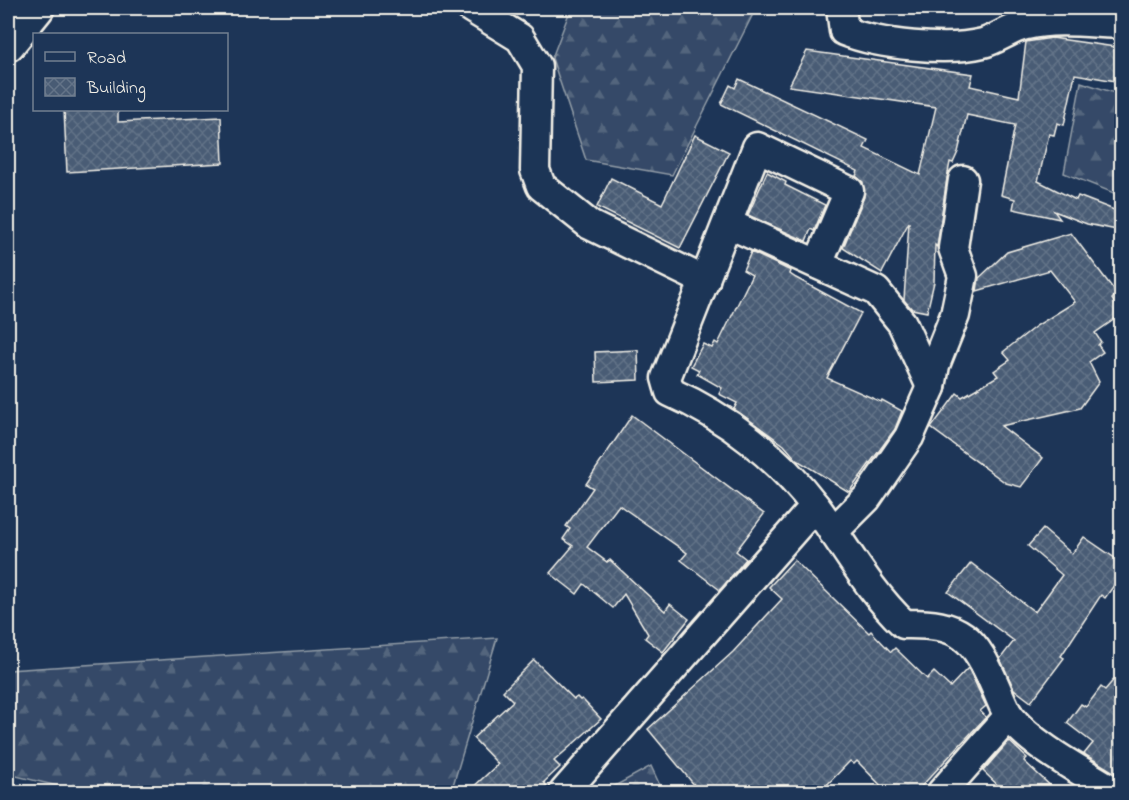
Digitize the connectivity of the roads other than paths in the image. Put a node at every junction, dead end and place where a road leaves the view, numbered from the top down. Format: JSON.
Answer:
{"nodes":[{"id":1,"x":37,"y":8,"type":"edge"},
{"id":2,"x":471,"y":8,"type":"edge"},
{"id":3,"x":841,"y":8,"type":"edge"},
{"id":4,"x":1122,"y":24,"type":"edge"},
{"id":5,"x":8,"y":44,"type":"edge"},
{"id":6,"x":963,"y":180,"type":"dead end"},
{"id":7,"x":729,"y":224,"type":"junction"},
{"id":8,"x":818,"y":264,"type":"junction"},
{"id":9,"x":705,"y":282,"type":"junction"},
{"id":10,"x":931,"y":387,"type":"junction"},
{"id":11,"x":815,"y":506,"type":"junction"},
{"id":12,"x":833,"y":532,"type":"junction"},
{"id":13,"x":1009,"y":716,"type":"junction"},
{"id":14,"x":564,"y":792,"type":"edge"},
{"id":15,"x":942,"y":792,"type":"edge"},
{"id":16,"x":1115,"y":792,"type":"edge"}],
"edges":[{"from":1,"to":5,"type":"street"},
{"from":2,"to":9,"type":"street"},
{"from":3,"to":4,"type":"street"},
{"from":6,"to":10,"type":"street"},
{"from":7,"to":8,"type":"street"},
{"from":7,"to":8,"type":"street"},
{"from":7,"to":9,"type":"street"},
{"from":8,"to":10,"type":"street"},
{"from":9,"to":11,"type":"street"},
{"from":10,"to":12,"type":"street"},
{"from":11,"to":12,"type":"street"},
{"from":11,"to":14,"type":"street"},
{"from":12,"to":13,"type":"street"},
{"from":13,"to":15,"type":"street"},
{"from":13,"to":16,"type":"street"}]}
